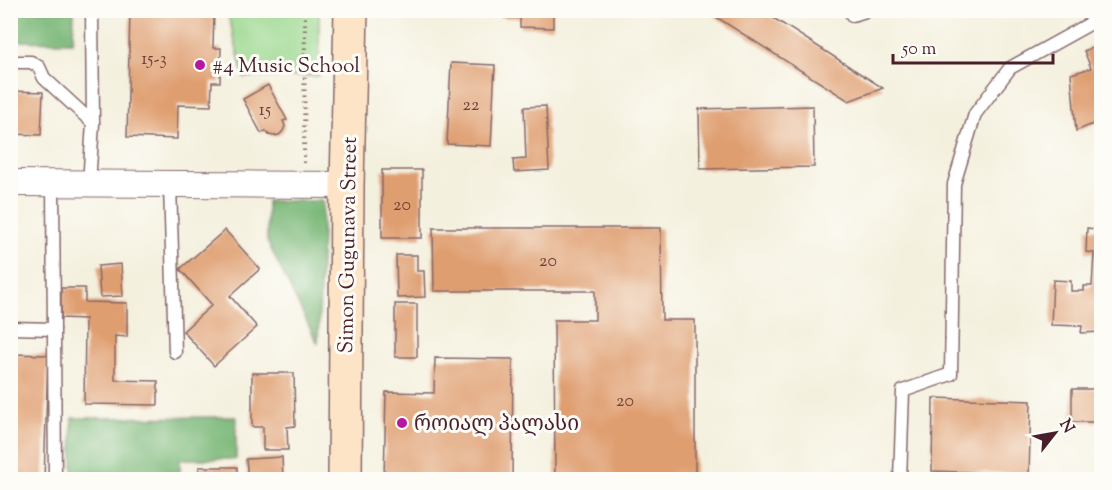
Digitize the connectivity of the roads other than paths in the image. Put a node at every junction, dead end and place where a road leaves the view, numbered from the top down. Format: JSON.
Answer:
{"nodes":[{"id":1,"x":92,"y":10,"type":"edge"},
{"id":2,"x":351,"y":10,"type":"edge"},
{"id":3,"x":869,"y":10,"type":"edge"},
{"id":4,"x":852,"y":15,"type":"dead end"},
{"id":5,"x":1101,"y":17,"type":"edge"},
{"id":6,"x":10,"y":62,"type":"edge"},
{"id":7,"x":93,"y":123,"type":"junction"},
{"id":8,"x":10,"y":183,"type":"edge"},
{"id":9,"x":53,"y":183,"type":"junction"},
{"id":10,"x":89,"y":184,"type":"junction"},
{"id":11,"x":170,"y":184,"type":"junction"},
{"id":12,"x":347,"y":185,"type":"junction"},
{"id":13,"x":10,"y":328,"type":"edge"},
{"id":14,"x":54,"y":329,"type":"junction"},
{"id":15,"x":175,"y":352,"type":"dead end"},
{"id":16,"x":55,"y":480,"type":"edge"},
{"id":17,"x":345,"y":480,"type":"edge"},
{"id":18,"x":900,"y":480,"type":"edge"}],
"edges":[{"from":1,"to":7,"type":"lane"},
{"from":2,"to":12,"type":"main road","name":"Simon Gugunava Street"},
{"from":3,"to":4,"type":"lane"},
{"from":5,"to":18,"type":"lane"},
{"from":6,"to":7,"type":"lane"},
{"from":7,"to":10,"type":"lane"},
{"from":8,"to":9,"type":"street"},
{"from":9,"to":10,"type":"street"},
{"from":9,"to":14,"type":"lane"},
{"from":10,"to":11,"type":"street"},
{"from":11,"to":12,"type":"street"},
{"from":11,"to":15,"type":"lane"},
{"from":12,"to":17,"type":"main road","name":"Simon Gugunava Street"},
{"from":13,"to":14,"type":"lane"},
{"from":14,"to":16,"type":"lane"}]}
